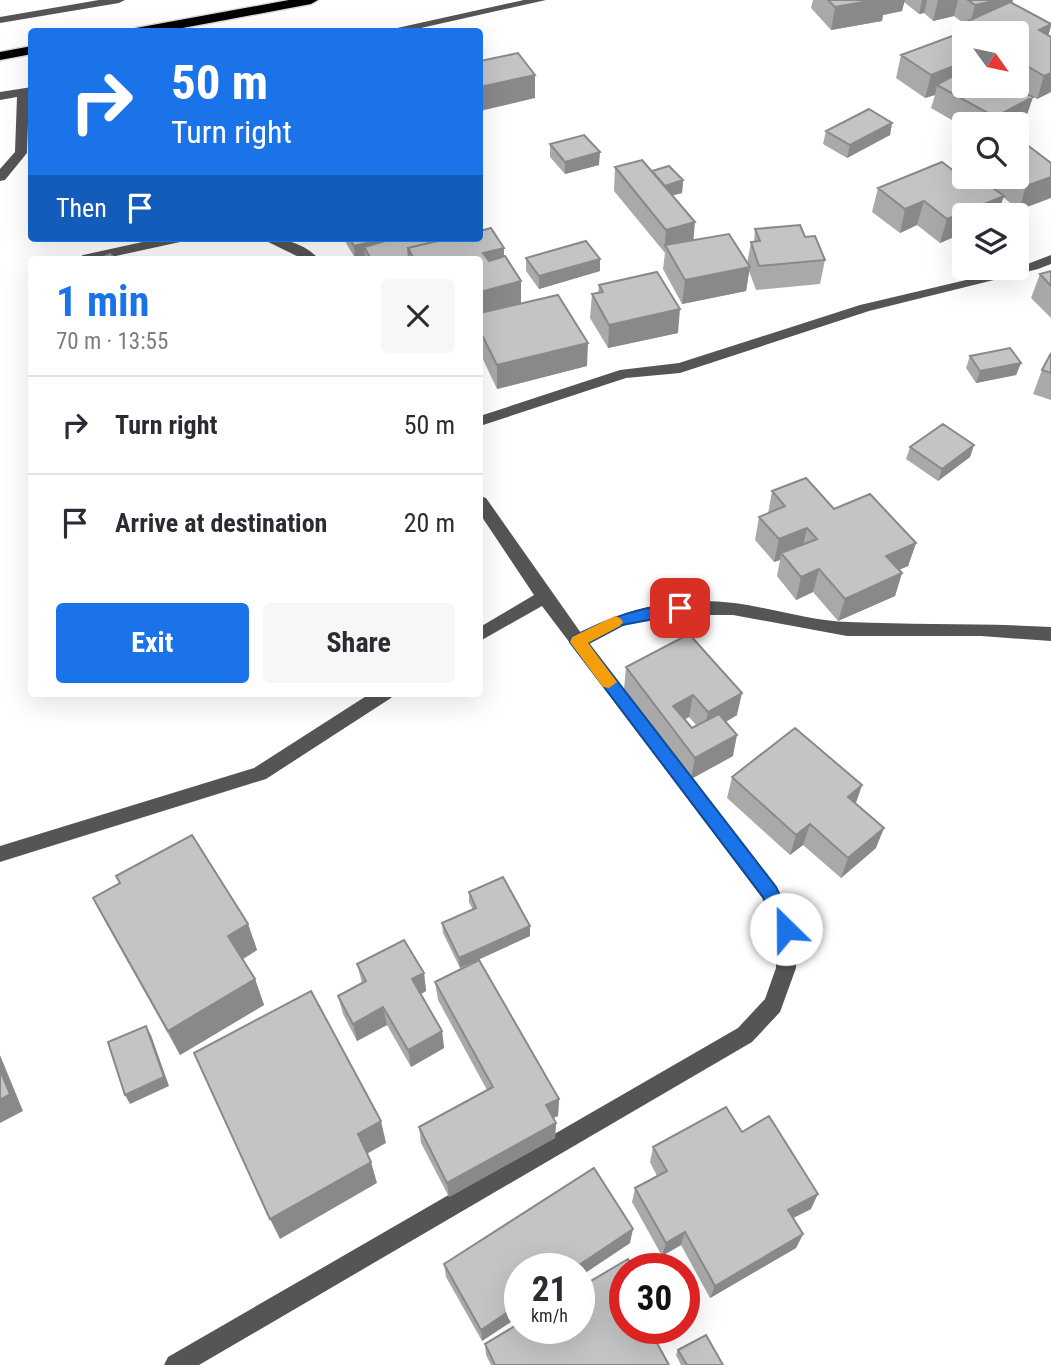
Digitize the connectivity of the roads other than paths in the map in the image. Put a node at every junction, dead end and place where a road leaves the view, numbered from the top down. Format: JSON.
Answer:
{"nodes":[{"id":1,"x":119,"y":0,"type":"edge"},
{"id":2,"x":310,"y":0,"type":"edge"},
{"id":3,"x":540,"y":0,"type":"edge"},
{"id":4,"x":0,"y":20,"type":"edge"},
{"id":5,"x":158,"y":28,"type":"edge"},
{"id":6,"x":404,"y":28,"type":"edge"},
{"id":7,"x":28,"y":51,"type":"edge"},
{"id":8,"x":0,"y":56,"type":"edge"},
{"id":9,"x":27,"y":92,"type":"edge"},
{"id":10,"x":0,"y":96,"type":"edge"},
{"id":11,"x":0,"y":177,"type":"edge"},
{"id":12,"x":162,"y":242,"type":"edge"},
{"id":13,"x":279,"y":242,"type":"edge"},
{"id":14,"x":97,"y":256,"type":"edge"},
{"id":15,"x":308,"y":256,"type":"edge"},
{"id":16,"x":1051,"y":259,"type":"edge"},
{"id":17,"x":483,"y":420,"type":"edge"},
{"id":18,"x":483,"y":506,"type":"edge"},
{"id":19,"x":544,"y":597,"type":"junction"},
{"id":20,"x":483,"y":633,"type":"edge"},
{"id":21,"x":1051,"y":634,"type":"edge"},
{"id":22,"x":578,"y":642,"type":"junction"},
{"id":23,"x":379,"y":697,"type":"edge"},
{"id":24,"x":0,"y":854,"type":"edge"},
{"id":25,"x":176,"y":1365,"type":"edge"}],
"edges":[{"from":1,"to":4,"type":"street"},
{"from":2,"to":5,"type":"highway"},
{"from":3,"to":6,"type":"street"},
{"from":7,"to":8,"type":"highway"},
{"from":9,"to":10,"type":"street"},
{"from":9,"to":11,"type":"street"},
{"from":12,"to":14,"type":"street"},
{"from":13,"to":15,"type":"street"},
{"from":16,"to":17,"type":"street"},
{"from":18,"to":19,"type":"street"},
{"from":19,"to":20,"type":"street"},
{"from":19,"to":22,"type":"street"},
{"from":21,"to":22,"type":"street"},
{"from":22,"to":25,"type":"street"},
{"from":23,"to":24,"type":"street"}]}
